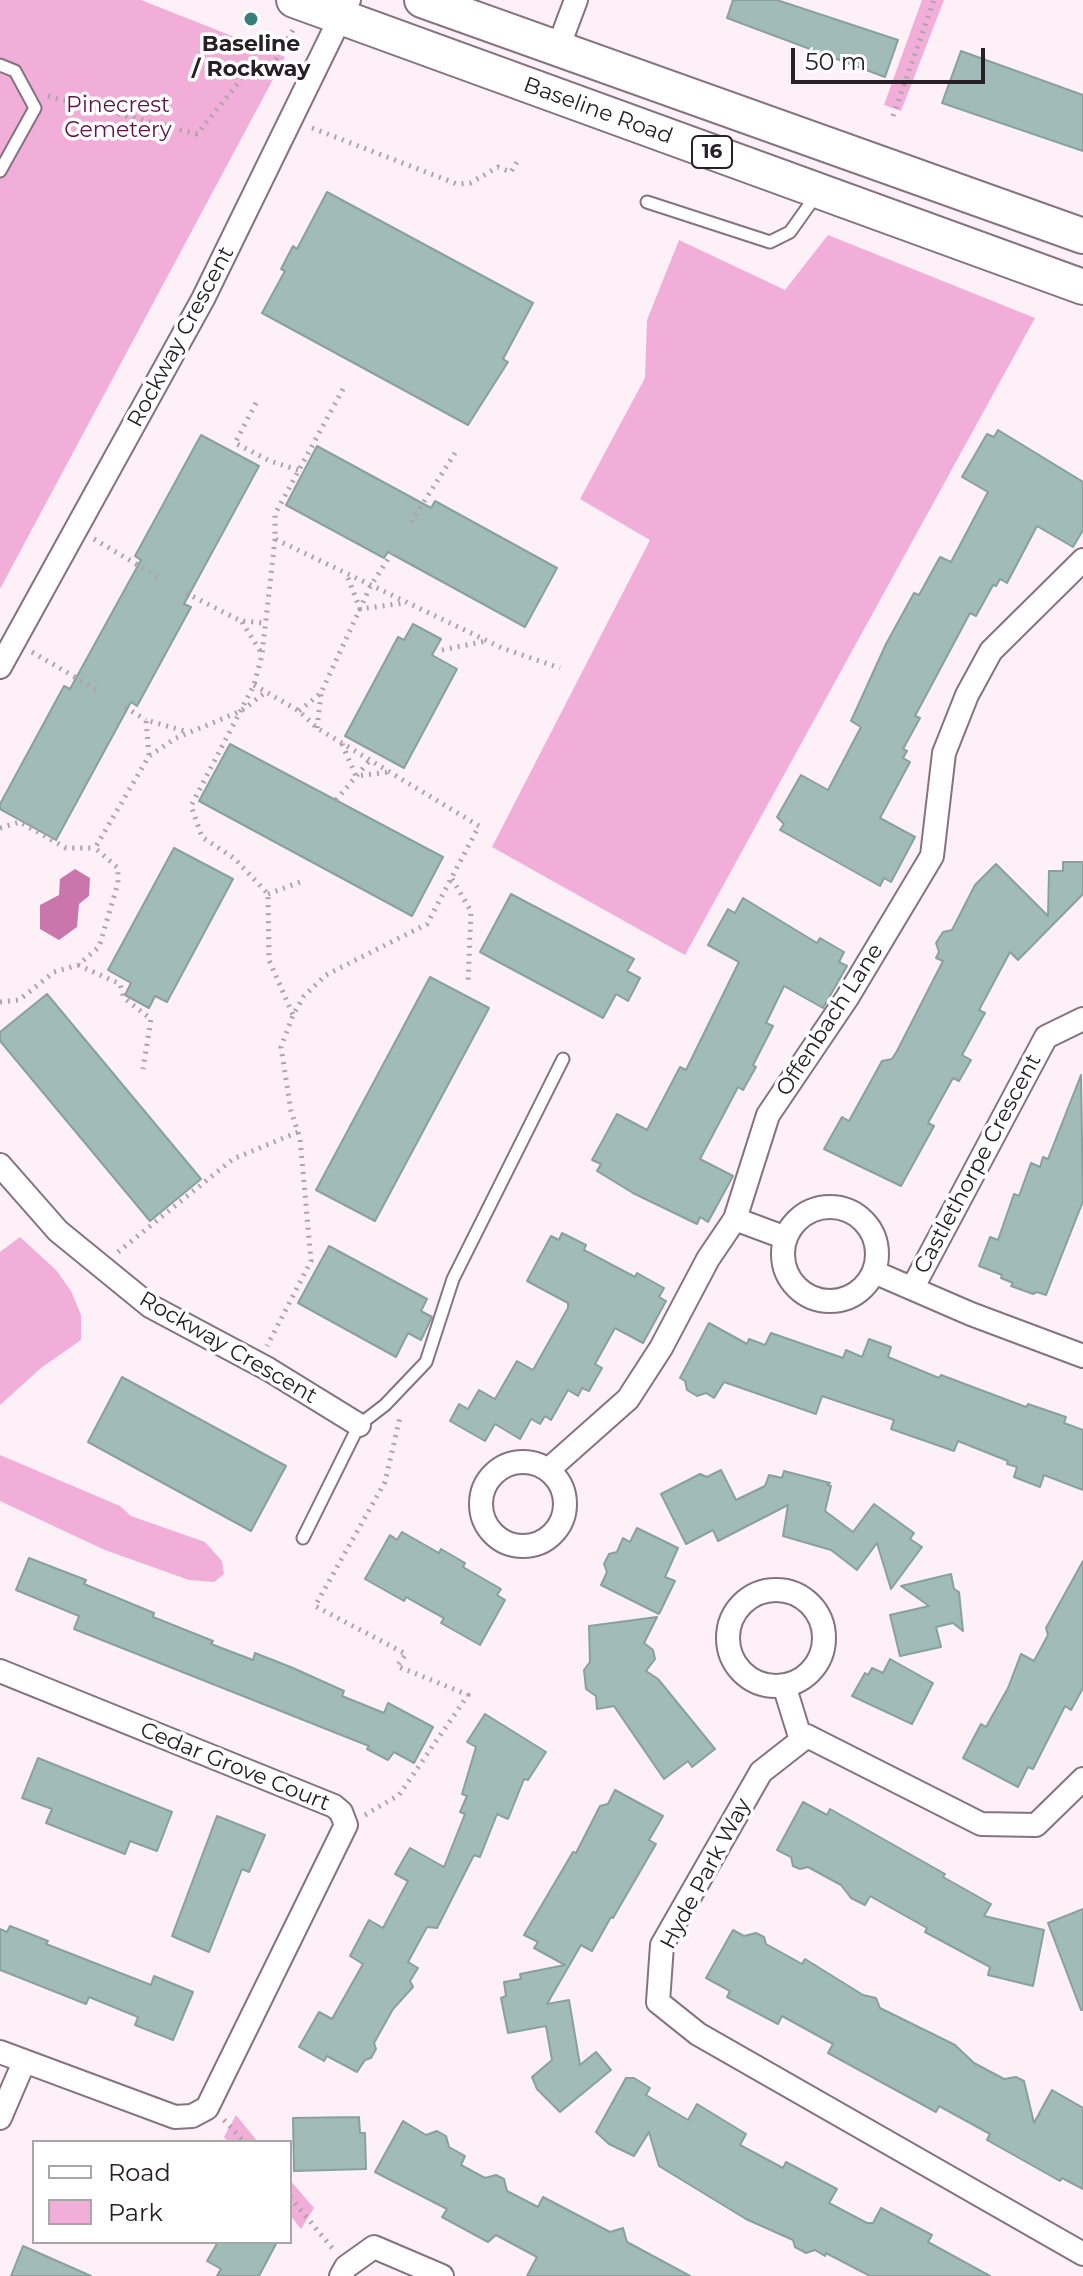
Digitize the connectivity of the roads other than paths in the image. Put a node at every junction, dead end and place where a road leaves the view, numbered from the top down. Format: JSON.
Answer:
{"nodes":[{"id":1,"x":422,"y":0,"type":"edge"},
{"id":2,"x":576,"y":0,"type":"edge"},
{"id":3,"x":345,"y":9,"type":"edge"},
{"id":4,"x":294,"y":14,"type":"edge"},
{"id":5,"x":558,"y":48,"type":"junction"},
{"id":6,"x":0,"y":65,"type":"edge"},
{"id":7,"x":0,"y":171,"type":"edge"},
{"id":8,"x":819,"y":191,"type":"junction"},
{"id":9,"x":647,"y":202,"type":"dead end"},
{"id":10,"x":1083,"y":236,"type":"edge"},
{"id":11,"x":1083,"y":287,"type":"edge"},
{"id":12,"x":1083,"y":560,"type":"edge"},
{"id":13,"x":0,"y":667,"type":"edge"},
{"id":14,"x":1083,"y":1019,"type":"edge"},
{"id":15,"x":563,"y":1059,"type":"dead end"},
{"id":16,"x":0,"y":1165,"type":"edge"},
{"id":17,"x":735,"y":1219,"type":"junction"},
{"id":18,"x":786,"y":1238,"type":"junction"},
{"id":19,"x":874,"y":1272,"type":"junction"},
{"id":20,"x":913,"y":1287,"type":"junction"},
{"id":21,"x":1083,"y":1356,"type":"edge"},
{"id":22,"x":359,"y":1425,"type":"junction"},
{"id":23,"x":548,"y":1470,"type":"dead end"},
{"id":24,"x":303,"y":1538,"type":"dead end"},
{"id":25,"x":0,"y":1671,"type":"edge"},
{"id":26,"x":784,"y":1685,"type":"junction"},
{"id":27,"x":801,"y":1740,"type":"junction"},
{"id":28,"x":1083,"y":1779,"type":"edge"},
{"id":29,"x":0,"y":2052,"type":"edge"},
{"id":30,"x":24,"y":2062,"type":"junction"},
{"id":31,"x":0,"y":2118,"type":"edge"},
{"id":32,"x":1083,"y":2254,"type":"edge"},
{"id":33,"x":344,"y":2271,"type":"edge"},
{"id":34,"x":442,"y":2276,"type":"edge"}],
"edges":[{"from":1,"to":5,"type":"main road","name":"Baseline Road","number":"16"},
{"from":2,"to":5,"type":"street"},
{"from":3,"to":4,"type":"main road","name":"Baseline Road","number":"16"},
{"from":3,"to":8,"type":"main road","name":"Baseline Road","number":"16"},
{"from":3,"to":13,"type":"street","name":"Rockway Crescent"},
{"from":5,"to":10,"type":"main road","name":"Baseline Road","number":"16"},
{"from":6,"to":7,"type":"lane"},
{"from":8,"to":9,"type":"lane"},
{"from":8,"to":11,"type":"main road","name":"Baseline Road","number":"16"},
{"from":12,"to":17,"type":"street","name":"Offenbach Lane"},
{"from":14,"to":20,"type":"street","name":"Castlethorpe Crescent"},
{"from":15,"to":22,"type":"lane"},
{"from":16,"to":22,"type":"street","name":"Rockway Crescent"},
{"from":17,"to":18,"type":"street"},
{"from":17,"to":23,"type":"street","name":"Offenbach Lane"},
{"from":18,"to":19,"type":"street"},
{"from":18,"to":19,"type":"street"},
{"from":19,"to":20,"type":"street"},
{"from":20,"to":21,"type":"street"},
{"from":22,"to":24,"type":"lane"},
{"from":25,"to":30,"type":"street","name":"Cedar Grove Court"},
{"from":26,"to":26,"type":"street"},
{"from":26,"to":27,"type":"street"},
{"from":27,"to":28,"type":"street"},
{"from":27,"to":32,"type":"street","name":"Hyde Park Way"},
{"from":29,"to":30,"type":"street"},
{"from":30,"to":31,"type":"street"},
{"from":33,"to":34,"type":"street"}]}
